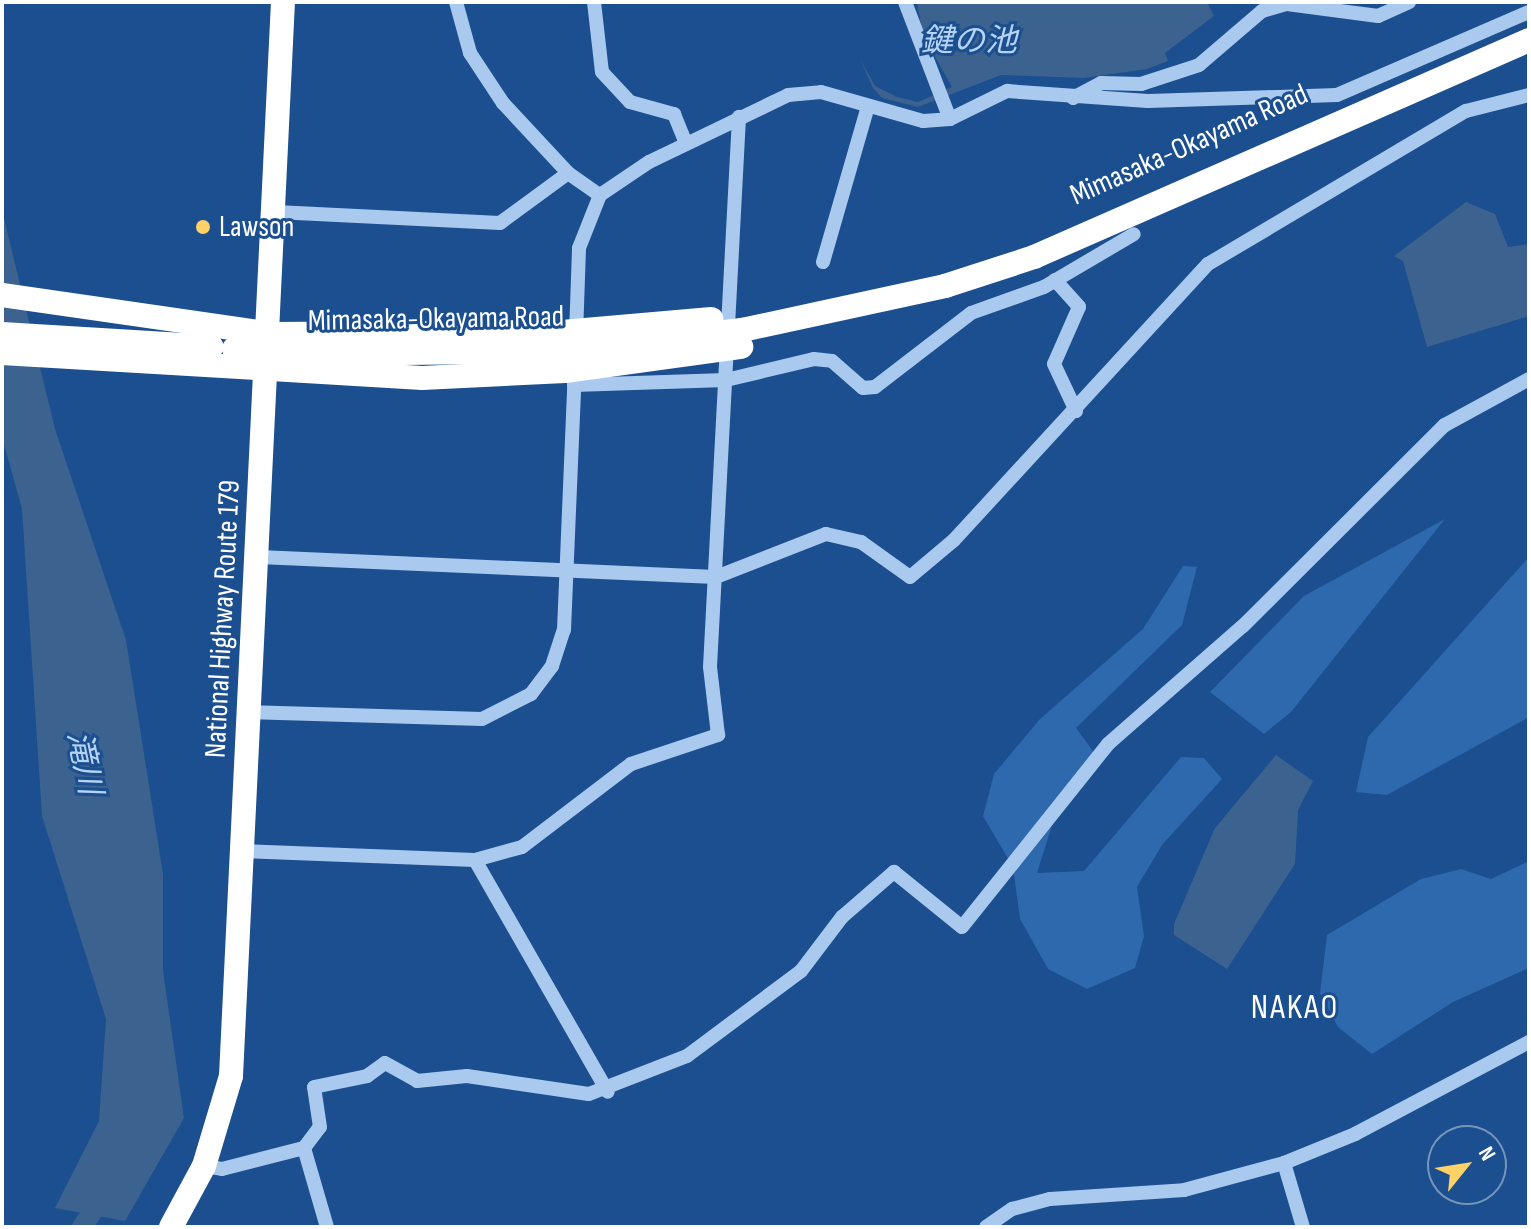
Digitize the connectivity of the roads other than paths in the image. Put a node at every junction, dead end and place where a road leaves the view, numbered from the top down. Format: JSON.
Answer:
{"nodes":[{"id":1,"x":283,"y":2,"type":"edge"},
{"id":2,"x":456,"y":2,"type":"edge"},
{"id":3,"x":594,"y":2,"type":"edge"},
{"id":4,"x":905,"y":2,"type":"edge"},
{"id":5,"x":1409,"y":2,"type":"edge"},
{"id":6,"x":1529,"y":12,"type":"edge"},
{"id":7,"x":1529,"y":28,"type":"edge"},
{"id":8,"x":1529,"y":40,"type":"edge"},
{"id":9,"x":1529,"y":95,"type":"edge"},
{"id":10,"x":1071,"y":99,"type":"junction"},
{"id":11,"x":868,"y":106,"type":"junction"},
{"id":12,"x":739,"y":117,"type":"junction"},
{"id":13,"x":950,"y":119,"type":"junction"},
{"id":14,"x":686,"y":143,"type":"junction"},
{"id":15,"x":568,"y":173,"type":"junction"},
{"id":16,"x":600,"y":195,"type":"junction"},
{"id":17,"x":276,"y":212,"type":"junction"},
{"id":18,"x":1134,"y":234,"type":"dead end"},
{"id":19,"x":823,"y":262,"type":"dead end"},
{"id":20,"x":1055,"y":280,"type":"junction"},
{"id":21,"x":2,"y":295,"type":"edge"},
{"id":22,"x":861,"y":304,"type":"junction"},
{"id":23,"x":739,"y":325,"type":"junction"},
{"id":24,"x":2,"y":334,"type":"edge"},
{"id":25,"x":272,"y":334,"type":"junction"},
{"id":26,"x":59,"y":348,"type":"junction"},
{"id":27,"x":2,"y":353,"type":"edge"},
{"id":28,"x":568,"y":353,"type":"junction"},
{"id":29,"x":269,"y":369,"type":"junction"},
{"id":30,"x":1529,"y":379,"type":"edge"},
{"id":31,"x":726,"y":380,"type":"junction"},
{"id":32,"x":1076,"y":411,"type":"junction"},
{"id":33,"x":259,"y":557,"type":"junction"},
{"id":34,"x":567,"y":570,"type":"junction"},
{"id":35,"x":716,"y":577,"type":"junction"},
{"id":36,"x":249,"y":712,"type":"junction"},
{"id":37,"x":242,"y":851,"type":"junction"},
{"id":38,"x":475,"y":860,"type":"junction"},
{"id":39,"x":1529,"y":1042,"type":"edge"},
{"id":40,"x":608,"y":1092,"type":"junction"},
{"id":41,"x":304,"y":1148,"type":"junction"},
{"id":42,"x":1284,"y":1163,"type":"junction"},
{"id":43,"x":204,"y":1166,"type":"junction"},
{"id":44,"x":172,"y":1227,"type":"edge"},
{"id":45,"x":327,"y":1227,"type":"edge"},
{"id":46,"x":986,"y":1227,"type":"edge"},
{"id":47,"x":1303,"y":1227,"type":"edge"}],
"edges":[{"from":1,"to":17,"type":"highway","name":"National Highway Route 179"},
{"from":2,"to":15,"type":"street"},
{"from":3,"to":14,"type":"street"},
{"from":4,"to":13,"type":"street"},
{"from":5,"to":10,"type":"street"},
{"from":6,"to":10,"type":"street"},
{"from":7,"to":22,"type":"highway","name":"Mimasaka-Okayama Road"},
{"from":8,"to":22,"type":"highway","name":"Mimasaka-Okayama Road"},
{"from":9,"to":32,"type":"street"},
{"from":10,"to":13,"type":"street"},
{"from":11,"to":12,"type":"street"},
{"from":11,"to":13,"type":"street"},
{"from":11,"to":19,"type":"street"},
{"from":12,"to":14,"type":"street"},
{"from":12,"to":23,"type":"street"},
{"from":14,"to":16,"type":"street"},
{"from":15,"to":16,"type":"street"},
{"from":15,"to":17,"type":"street"},
{"from":16,"to":28,"type":"street"},
{"from":17,"to":25,"type":"highway","name":"National Highway Route 179"},
{"from":18,"to":20,"type":"street"},
{"from":20,"to":31,"type":"street"},
{"from":20,"to":32,"type":"street"},
{"from":21,"to":25,"type":"highway"},
{"from":22,"to":23,"type":"highway","name":"Mimasaka-Okayama Road"},
{"from":23,"to":28,"type":"highway","name":"Mimasaka-Okayama Road","bridge":true},
{"from":23,"to":31,"type":"street"},
{"from":24,"to":26,"type":"highway","name":"Mimasaka-Okayama Road"},
{"from":25,"to":28,"type":"highway"},
{"from":25,"to":29,"type":"highway","name":"National Highway Route 179"},
{"from":26,"to":27,"type":"highway"},
{"from":26,"to":28,"type":"highway","name":"Mimasaka-Okayama Road","bridge":true},
{"from":26,"to":29,"type":"highway"},
{"from":28,"to":29,"type":"highway"},
{"from":28,"to":31,"type":"street"},
{"from":28,"to":34,"type":"street"},
{"from":29,"to":33,"type":"highway","name":"National Highway Route 179"},
{"from":30,"to":40,"type":"street"},
{"from":31,"to":35,"type":"street"},
{"from":32,"to":35,"type":"street"},
{"from":33,"to":34,"type":"street"},
{"from":33,"to":36,"type":"highway","name":"National Highway Route 179"},
{"from":34,"to":35,"type":"street"},
{"from":34,"to":36,"type":"street"},
{"from":35,"to":38,"type":"street"},
{"from":36,"to":37,"type":"highway","name":"National Highway Route 179"},
{"from":37,"to":38,"type":"street"},
{"from":37,"to":43,"type":"highway","name":"National Highway Route 179"},
{"from":38,"to":40,"type":"street"},
{"from":39,"to":42,"type":"street"},
{"from":40,"to":41,"type":"street"},
{"from":41,"to":43,"type":"street"},
{"from":41,"to":45,"type":"street"},
{"from":42,"to":46,"type":"street"},
{"from":42,"to":47,"type":"street"},
{"from":43,"to":44,"type":"highway","name":"National Highway Route 179"}]}
